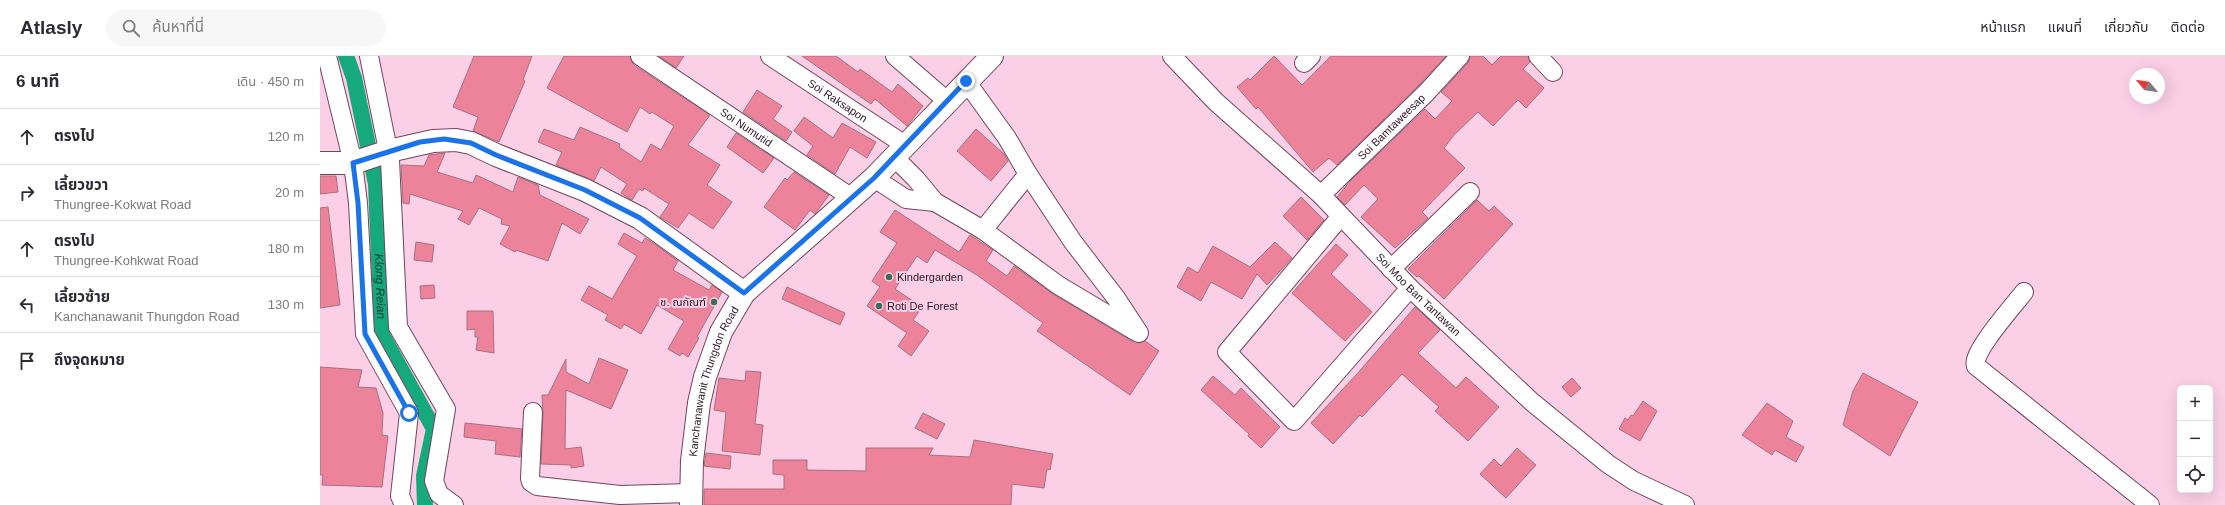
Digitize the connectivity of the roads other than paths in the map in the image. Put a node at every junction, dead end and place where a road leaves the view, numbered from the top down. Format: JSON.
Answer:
{"nodes":[{"id":1,"x":327,"y":56,"type":"edge"},
{"id":2,"x":369,"y":56,"type":"edge"},
{"id":3,"x":640,"y":56,"type":"edge"},
{"id":4,"x":770,"y":56,"type":"edge"},
{"id":5,"x":895,"y":56,"type":"edge"},
{"id":6,"x":992,"y":56,"type":"edge"},
{"id":7,"x":1172,"y":56,"type":"edge"},
{"id":8,"x":1460,"y":56,"type":"edge"},
{"id":9,"x":1538,"y":56,"type":"edge"},
{"id":10,"x":1554,"y":72,"type":"dead end"},
{"id":11,"x":966,"y":81,"type":"junction"},
{"id":12,"x":947,"y":101,"type":"junction"},
{"id":13,"x":387,"y":151,"type":"junction"},
{"id":14,"x":899,"y":151,"type":"junction"},
{"id":15,"x":320,"y":163,"type":"edge"},
{"id":16,"x":353,"y":163,"type":"junction"},
{"id":17,"x":1028,"y":174,"type":"junction"},
{"id":18,"x":874,"y":178,"type":"junction"},
{"id":19,"x":1470,"y":192,"type":"dead end"},
{"id":20,"x":1321,"y":195,"type":"junction"},
{"id":21,"x":852,"y":198,"type":"junction"},
{"id":22,"x":935,"y":202,"type":"junction"},
{"id":23,"x":1341,"y":216,"type":"junction"},
{"id":24,"x":983,"y":230,"type":"junction"},
{"id":25,"x":1391,"y":269,"type":"junction"},
{"id":26,"x":1410,"y":288,"type":"junction"},
{"id":27,"x":2024,"y":292,"type":"dead end"},
{"id":28,"x":744,"y":293,"type":"junction"},
{"id":29,"x":533,"y":412,"type":"dead end"},
{"id":30,"x":690,"y":499,"type":"edge"},
{"id":31,"x":404,"y":505,"type":"edge"},
{"id":32,"x":454,"y":505,"type":"edge"},
{"id":33,"x":1685,"y":505,"type":"edge"},
{"id":34,"x":2150,"y":505,"type":"edge"}],
"edges":[{"from":1,"to":16,"type":"street"},
{"from":2,"to":13,"type":"street"},
{"from":3,"to":21,"type":"street","name":"Soi Numutid"},
{"from":4,"to":14,"type":"street","name":"Soi Raksapon"},
{"from":5,"to":12,"type":"street"},
{"from":6,"to":11,"type":"street","name":"Kanchanawanit Thungdon Road"},
{"from":7,"to":20,"type":"street","name":"Soi Moo Ban Tantawan"},
{"from":8,"to":20,"type":"street","name":"Soi Bamtaweesap"},
{"from":9,"to":10,"type":"street"},
{"from":11,"to":12,"type":"street","name":"Kanchanawanit Thungdon Road"},
{"from":11,"to":17,"type":"street"},
{"from":12,"to":14,"type":"street","name":"Kanchanawanit Thungdon Road"},
{"from":13,"to":16,"type":"street"},
{"from":13,"to":28,"type":"street"},
{"from":13,"to":32,"type":"street"},
{"from":14,"to":18,"type":"street","name":"Kanchanawanit Thungdon Road"},
{"from":14,"to":22,"type":"street","name":"Soi Raksapon"},
{"from":15,"to":16,"type":"street"},
{"from":16,"to":31,"type":"street"},
{"from":17,"to":24,"type":"street"},
{"from":17,"to":24,"type":"street"},
{"from":18,"to":21,"type":"street","name":"Kanchanawanit Thungdon Road"},
{"from":18,"to":22,"type":"street"},
{"from":19,"to":25,"type":"street"},
{"from":20,"to":23,"type":"street","name":"Soi Moo Ban Tantawan"},
{"from":21,"to":28,"type":"street","name":"Kanchanawanit Thungdon Road"},
{"from":22,"to":24,"type":"street"},
{"from":23,"to":25,"type":"street","name":"Soi Moo Ban Tantawan"},
{"from":23,"to":26,"type":"street"},
{"from":25,"to":26,"type":"street","name":"Soi Moo Ban Tantawan"},
{"from":26,"to":33,"type":"street","name":"Soi Moo Ban Tantawan"},
{"from":27,"to":34,"type":"street"},
{"from":28,"to":30,"type":"street","name":"Kanchanawanit Thungdon Road"},
{"from":29,"to":30,"type":"street"}]}
